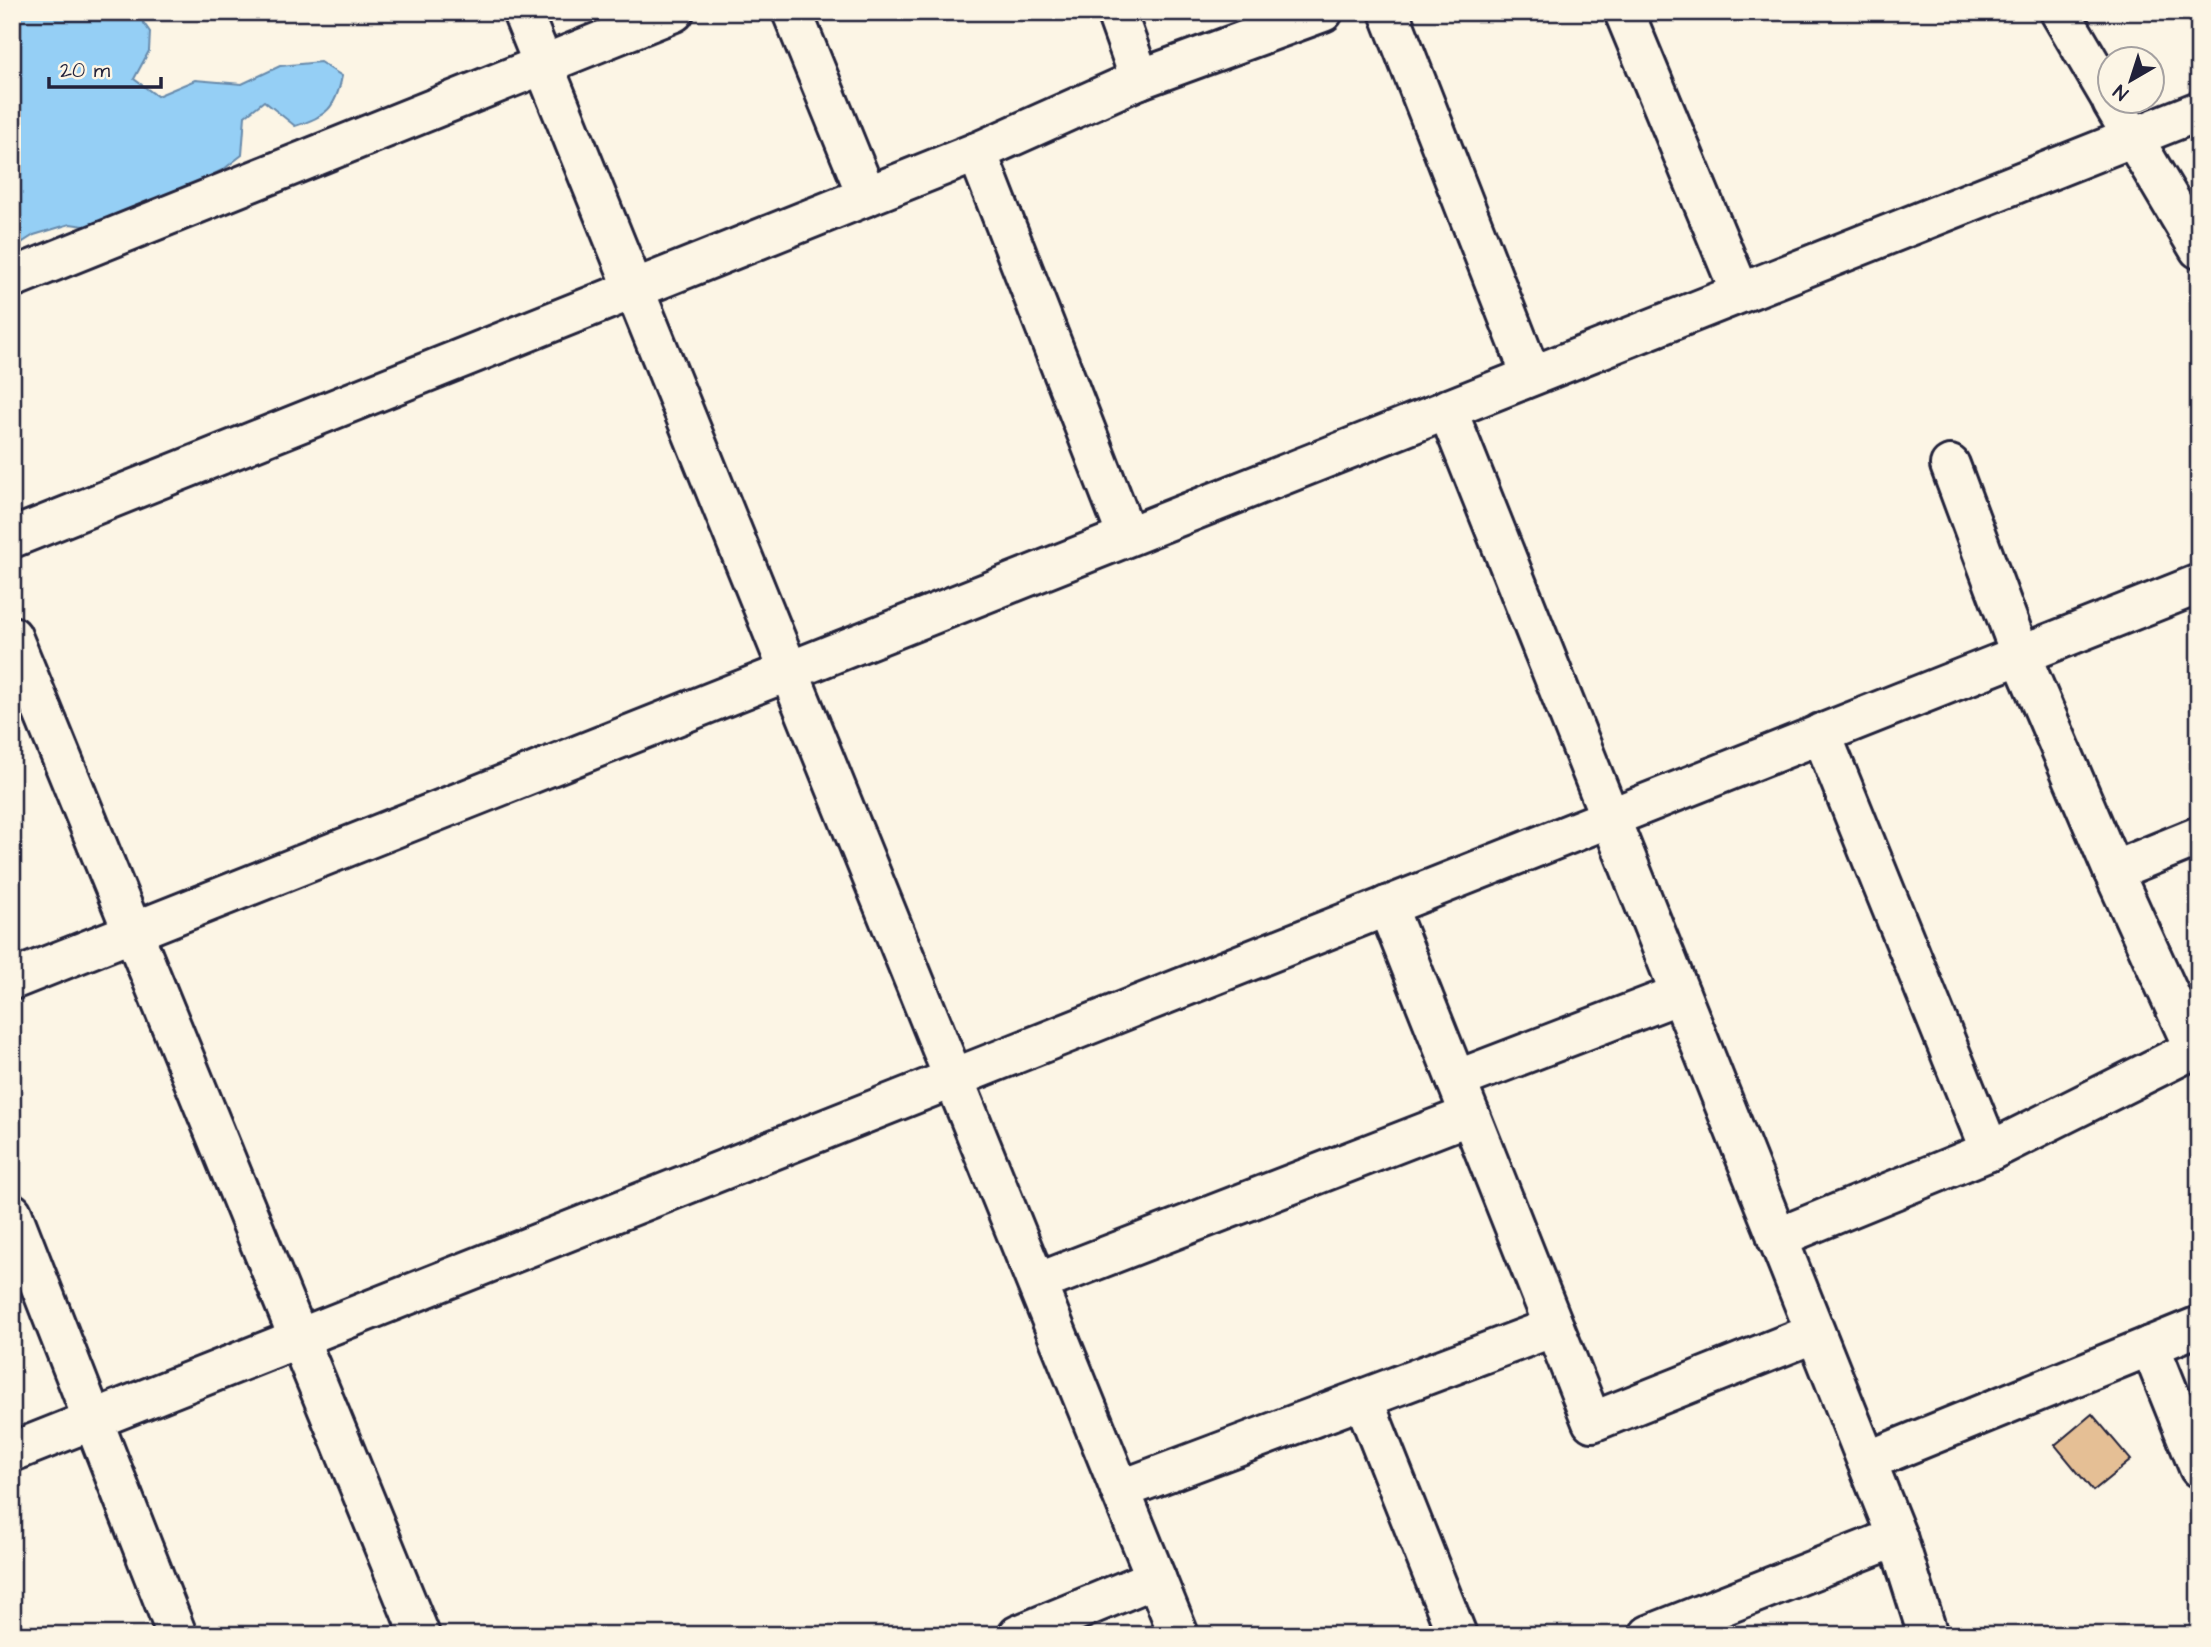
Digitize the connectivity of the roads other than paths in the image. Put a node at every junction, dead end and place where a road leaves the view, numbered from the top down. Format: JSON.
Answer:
{"nodes":[{"id":1,"x":522,"y":12,"type":"edge"},
{"id":2,"x":674,"y":12,"type":"edge"},
{"id":3,"x":792,"y":12,"type":"edge"},
{"id":4,"x":1116,"y":12,"type":"edge"},
{"id":5,"x":1323,"y":12,"type":"edge"},
{"id":6,"x":1389,"y":12,"type":"edge"},
{"id":7,"x":1624,"y":12,"type":"edge"},
{"id":8,"x":2060,"y":12,"type":"edge"},
{"id":9,"x":544,"y":65,"type":"junction"},
{"id":10,"x":2096,"y":73,"type":"edge"},
{"id":11,"x":1140,"y":79,"type":"junction"},
{"id":12,"x":2199,"y":111,"type":"edge"},
{"id":13,"x":2121,"y":116,"type":"edge"},
{"id":14,"x":2132,"y":135,"type":"junction"},
{"id":15,"x":977,"y":152,"type":"junction"},
{"id":16,"x":867,"y":196,"type":"junction"},
{"id":17,"x":2199,"y":249,"type":"edge"},
{"id":18,"x":12,"y":278,"type":"edge"},
{"id":19,"x":634,"y":289,"type":"junction"},
{"id":20,"x":1740,"y":292,"type":"junction"},
{"id":21,"x":1531,"y":375,"type":"junction"},
{"id":22,"x":1447,"y":409,"type":"junction"},
{"id":23,"x":1950,"y":465,"type":"dead end"},
{"id":24,"x":1127,"y":536,"type":"junction"},
{"id":25,"x":12,"y":538,"type":"edge"},
{"id":26,"x":2199,"y":584,"type":"edge"},
{"id":27,"x":12,"y":636,"type":"edge"},
{"id":28,"x":2021,"y":656,"type":"junction"},
{"id":29,"x":789,"y":671,"type":"junction"},
{"id":30,"x":1821,"y":733,"type":"junction"},
{"id":31,"x":1610,"y":817,"type":"junction"},
{"id":32,"x":2199,"y":836,"type":"edge"},
{"id":33,"x":2113,"y":871,"type":"junction"},
{"id":34,"x":1387,"y":906,"type":"junction"},
{"id":35,"x":133,"y":932,"type":"junction"},
{"id":36,"x":12,"y":980,"type":"edge"},
{"id":37,"x":1680,"y":994,"type":"junction"},
{"id":38,"x":2196,"y":1048,"type":"edge"},
{"id":39,"x":953,"y":1078,"type":"junction"},
{"id":40,"x":1456,"y":1080,"type":"junction"},
{"id":41,"x":1470,"y":1115,"type":"junction"},
{"id":42,"x":1990,"y":1151,"type":"junction"},
{"id":43,"x":12,"y":1213,"type":"edge"},
{"id":44,"x":1777,"y":1238,"type":"junction"},
{"id":45,"x":1037,"y":1283,"type":"junction"},
{"id":46,"x":2199,"y":1326,"type":"edge"},
{"id":47,"x":1554,"y":1327,"type":"junction"},
{"id":48,"x":1815,"y":1333,"type":"junction"},
{"id":49,"x":299,"y":1338,"type":"junction"},
{"id":50,"x":2150,"y":1346,"type":"junction"},
{"id":51,"x":1363,"y":1399,"type":"junction"},
{"id":52,"x":93,"y":1420,"type":"junction"},
{"id":53,"x":12,"y":1452,"type":"edge"},
{"id":54,"x":1867,"y":1461,"type":"junction"},
{"id":55,"x":2199,"y":1468,"type":"edge"},
{"id":56,"x":1120,"y":1490,"type":"junction"},
{"id":57,"x":1897,"y":1537,"type":"junction"},
{"id":58,"x":1156,"y":1578,"type":"junction"},
{"id":59,"x":177,"y":1635,"type":"edge"},
{"id":60,"x":419,"y":1635,"type":"edge"},
{"id":61,"x":1018,"y":1635,"type":"edge"},
{"id":62,"x":1178,"y":1635,"type":"edge"},
{"id":63,"x":1457,"y":1635,"type":"edge"},
{"id":64,"x":1649,"y":1635,"type":"edge"},
{"id":65,"x":1928,"y":1635,"type":"edge"}],
"edges":[{"from":1,"to":9,"type":"street"},
{"from":2,"to":9,"type":"street"},
{"from":3,"to":16,"type":"street"},
{"from":4,"to":11,"type":"street"},
{"from":5,"to":11,"type":"street"},
{"from":6,"to":21,"type":"street"},
{"from":7,"to":20,"type":"street"},
{"from":8,"to":10,"type":"street"},
{"from":9,"to":18,"type":"street"},
{"from":9,"to":19,"type":"street"},
{"from":11,"to":15,"type":"street"},
{"from":12,"to":14,"type":"street"},
{"from":13,"to":14,"type":"street"},
{"from":14,"to":17,"type":"street"},
{"from":14,"to":20,"type":"street"},
{"from":15,"to":16,"type":"street"},
{"from":15,"to":24,"type":"street"},
{"from":16,"to":19,"type":"street"},
{"from":19,"to":25,"type":"street"},
{"from":19,"to":29,"type":"street"},
{"from":20,"to":21,"type":"street"},
{"from":21,"to":22,"type":"street"},
{"from":22,"to":24,"type":"street"},
{"from":22,"to":31,"type":"street"},
{"from":23,"to":28,"type":"street"},
{"from":24,"to":29,"type":"street"},
{"from":26,"to":28,"type":"street"},
{"from":27,"to":35,"type":"street"},
{"from":28,"to":30,"type":"street"},
{"from":28,"to":33,"type":"street"},
{"from":29,"to":35,"type":"street"},
{"from":29,"to":39,"type":"street"},
{"from":30,"to":31,"type":"street"},
{"from":30,"to":42,"type":"street"},
{"from":31,"to":34,"type":"street"},
{"from":31,"to":37,"type":"street"},
{"from":32,"to":33,"type":"street"},
{"from":33,"to":38,"type":"street"},
{"from":34,"to":39,"type":"street"},
{"from":34,"to":40,"type":"street"},
{"from":35,"to":36,"type":"street"},
{"from":35,"to":49,"type":"street"},
{"from":37,"to":40,"type":"street"},
{"from":37,"to":44,"type":"street"},
{"from":38,"to":42,"type":"street"},
{"from":39,"to":45,"type":"street"},
{"from":39,"to":49,"type":"street"},
{"from":40,"to":41,"type":"street"},
{"from":41,"to":45,"type":"street"},
{"from":41,"to":47,"type":"street"},
{"from":42,"to":44,"type":"street"},
{"from":43,"to":52,"type":"street"},
{"from":44,"to":48,"type":"street"},
{"from":45,"to":56,"type":"street"},
{"from":46,"to":50,"type":"street"},
{"from":47,"to":48,"type":"street"},
{"from":47,"to":51,"type":"street"},
{"from":48,"to":54,"type":"street"},
{"from":49,"to":52,"type":"street"},
{"from":49,"to":60,"type":"street"},
{"from":50,"to":54,"type":"street"},
{"from":50,"to":55,"type":"street"},
{"from":51,"to":56,"type":"street"},
{"from":51,"to":63,"type":"street"},
{"from":52,"to":53,"type":"street"},
{"from":52,"to":59,"type":"street"},
{"from":54,"to":57,"type":"street"},
{"from":56,"to":58,"type":"street"},
{"from":57,"to":64,"type":"street"},
{"from":57,"to":65,"type":"street"},
{"from":58,"to":61,"type":"street"},
{"from":58,"to":62,"type":"street"}]}
